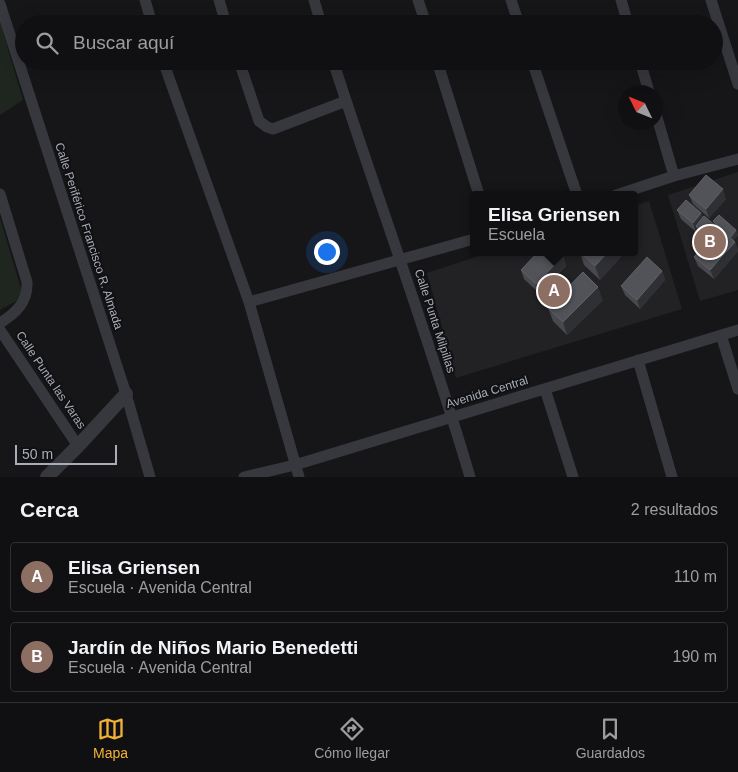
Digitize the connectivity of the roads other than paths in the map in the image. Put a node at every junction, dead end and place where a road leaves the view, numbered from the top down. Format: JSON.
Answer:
{"nodes":[{"id":1,"x":145,"y":0,"type":"edge"},
{"id":2,"x":218,"y":0,"type":"edge"},
{"id":3,"x":314,"y":0,"type":"edge"},
{"id":4,"x":418,"y":0,"type":"edge"},
{"id":5,"x":511,"y":0,"type":"edge"},
{"id":6,"x":621,"y":0,"type":"edge"},
{"id":7,"x":710,"y":0,"type":"edge"},
{"id":8,"x":0,"y":4,"type":"edge"},
{"id":9,"x":149,"y":15,"type":"edge"},
{"id":10,"x":223,"y":15,"type":"edge"},
{"id":11,"x":319,"y":15,"type":"edge"},
{"id":12,"x":423,"y":15,"type":"edge"},
{"id":13,"x":516,"y":15,"type":"edge"},
{"id":14,"x":625,"y":15,"type":"edge"},
{"id":15,"x":715,"y":15,"type":"edge"},
{"id":16,"x":723,"y":39,"type":"edge"},
{"id":17,"x":15,"y":50,"type":"edge"},
{"id":18,"x":21,"y":70,"type":"edge"},
{"id":19,"x":166,"y":70,"type":"edge"},
{"id":20,"x":242,"y":70,"type":"edge"},
{"id":21,"x":336,"y":70,"type":"edge"},
{"id":22,"x":440,"y":70,"type":"edge"},
{"id":23,"x":535,"y":70,"type":"edge"},
{"id":24,"x":643,"y":70,"type":"edge"},
{"id":25,"x":738,"y":84,"type":"edge"},
{"id":26,"x":647,"y":85,"type":"edge"},
{"id":27,"x":346,"y":101,"type":"junction"},
{"id":28,"x":661,"y":130,"type":"edge"},
{"id":29,"x":738,"y":159,"type":"edge"},
{"id":30,"x":674,"y":176,"type":"junction"},
{"id":31,"x":478,"y":191,"type":"edge"},
{"id":32,"x":576,"y":191,"type":"edge"},
{"id":33,"x":628,"y":191,"type":"edge"},
{"id":34,"x":0,"y":194,"type":"edge"},
{"id":35,"x":470,"y":240,"type":"edge"},
{"id":36,"x":401,"y":260,"type":"junction"},
{"id":37,"x":248,"y":302,"type":"junction"},
{"id":38,"x":0,"y":323,"type":"edge"},
{"id":39,"x":0,"y":330,"type":"edge"},
{"id":40,"x":738,"y":330,"type":"edge"},
{"id":41,"x":721,"y":335,"type":"junction"},
{"id":42,"x":638,"y":360,"type":"junction"},
{"id":43,"x":545,"y":389,"type":"junction"},
{"id":44,"x":738,"y":389,"type":"edge"},
{"id":45,"x":126,"y":394,"type":"junction"},
{"id":46,"x":452,"y":417,"type":"junction"},
{"id":47,"x":78,"y":446,"type":"junction"},
{"id":48,"x":295,"y":465,"type":"junction"},
{"id":49,"x":47,"y":477,"type":"edge"},
{"id":50,"x":150,"y":477,"type":"edge"},
{"id":51,"x":244,"y":477,"type":"edge"},
{"id":52,"x":298,"y":477,"type":"edge"},
{"id":53,"x":470,"y":477,"type":"edge"},
{"id":54,"x":573,"y":477,"type":"edge"},
{"id":55,"x":672,"y":477,"type":"edge"}],
"edges":[{"from":1,"to":9,"type":"street"},
{"from":2,"to":10,"type":"street"},
{"from":3,"to":11,"type":"street"},
{"from":4,"to":12,"type":"street"},
{"from":5,"to":13,"type":"street"},
{"from":6,"to":14,"type":"street"},
{"from":7,"to":15,"type":"street"},
{"from":8,"to":17,"type":"street","name":"Calle Periférico Francisco R. Almada"},
{"from":16,"to":25,"type":"street"},
{"from":18,"to":45,"type":"street","name":"Calle Periférico Francisco R. Almada"},
{"from":19,"to":37,"type":"street"},
{"from":20,"to":27,"type":"street"},
{"from":21,"to":27,"type":"street","name":"Calle Punta Milpillas"},
{"from":22,"to":31,"type":"street"},
{"from":23,"to":32,"type":"street"},
{"from":24,"to":26,"type":"street"},
{"from":27,"to":36,"type":"street","name":"Calle Punta Milpillas"},
{"from":28,"to":30,"type":"street"},
{"from":29,"to":30,"type":"street"},
{"from":30,"to":33,"type":"street"},
{"from":34,"to":38,"type":"street"},
{"from":35,"to":36,"type":"street"},
{"from":36,"to":37,"type":"street"},
{"from":36,"to":46,"type":"street","name":"Calle Punta Milpillas"},
{"from":37,"to":48,"type":"street"},
{"from":39,"to":47,"type":"street","name":"Calle Punta las Varas"},
{"from":40,"to":41,"type":"street","name":"Avenida Central"},
{"from":41,"to":42,"type":"street","name":"Avenida Central"},
{"from":41,"to":44,"type":"street"},
{"from":42,"to":43,"type":"street","name":"Avenida Central"},
{"from":42,"to":55,"type":"street"},
{"from":43,"to":46,"type":"street","name":"Avenida Central"},
{"from":43,"to":54,"type":"street"},
{"from":45,"to":47,"type":"street"},
{"from":45,"to":50,"type":"street","name":"Calle Periférico Francisco R. Almada"},
{"from":46,"to":48,"type":"street","name":"Avenida Central"},
{"from":46,"to":53,"type":"street","name":"Calle Punta Milpillas"},
{"from":47,"to":49,"type":"street"},
{"from":48,"to":51,"type":"street","name":"Avenida Central"},
{"from":48,"to":52,"type":"street"}]}
